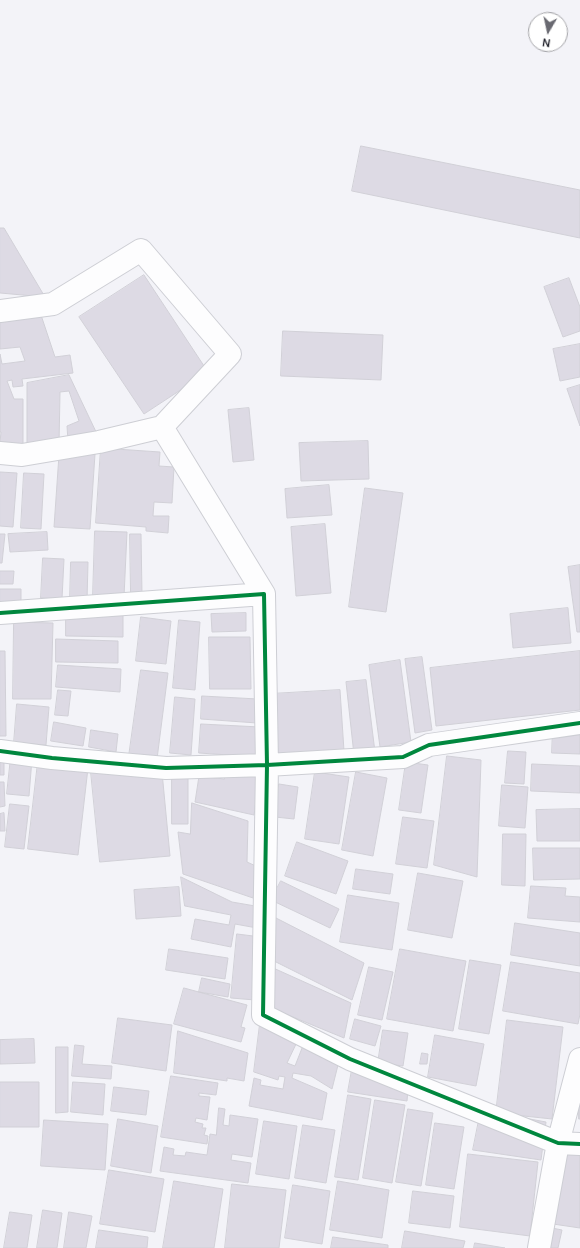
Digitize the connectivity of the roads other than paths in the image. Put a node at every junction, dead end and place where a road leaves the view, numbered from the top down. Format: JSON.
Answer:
{"nodes":[{"id":1,"x":0,"y":311,"type":"edge"},
{"id":2,"x":162,"y":427,"type":"junction"},
{"id":3,"x":0,"y":453,"type":"edge"},
{"id":4,"x":264,"y":594,"type":"junction"},
{"id":5,"x":0,"y":613,"type":"edge"},
{"id":6,"x":580,"y":723,"type":"edge"},
{"id":7,"x":0,"y":751,"type":"edge"},
{"id":8,"x":267,"y":765,"type":"junction"},
{"id":9,"x":580,"y":1059,"type":"edge"},
{"id":10,"x":558,"y":1143,"type":"junction"},
{"id":11,"x":580,"y":1144,"type":"edge"},
{"id":12,"x":538,"y":1248,"type":"edge"}],
"edges":[{"from":1,"to":2,"type":"street"},
{"from":2,"to":3,"type":"street"},
{"from":2,"to":4,"type":"street"},
{"from":4,"to":5,"type":"street"},
{"from":4,"to":8,"type":"street"},
{"from":6,"to":8,"type":"street"},
{"from":7,"to":8,"type":"street"},
{"from":8,"to":10,"type":"street"},
{"from":9,"to":10,"type":"street"},
{"from":10,"to":11,"type":"street"},
{"from":10,"to":12,"type":"street"}]}
